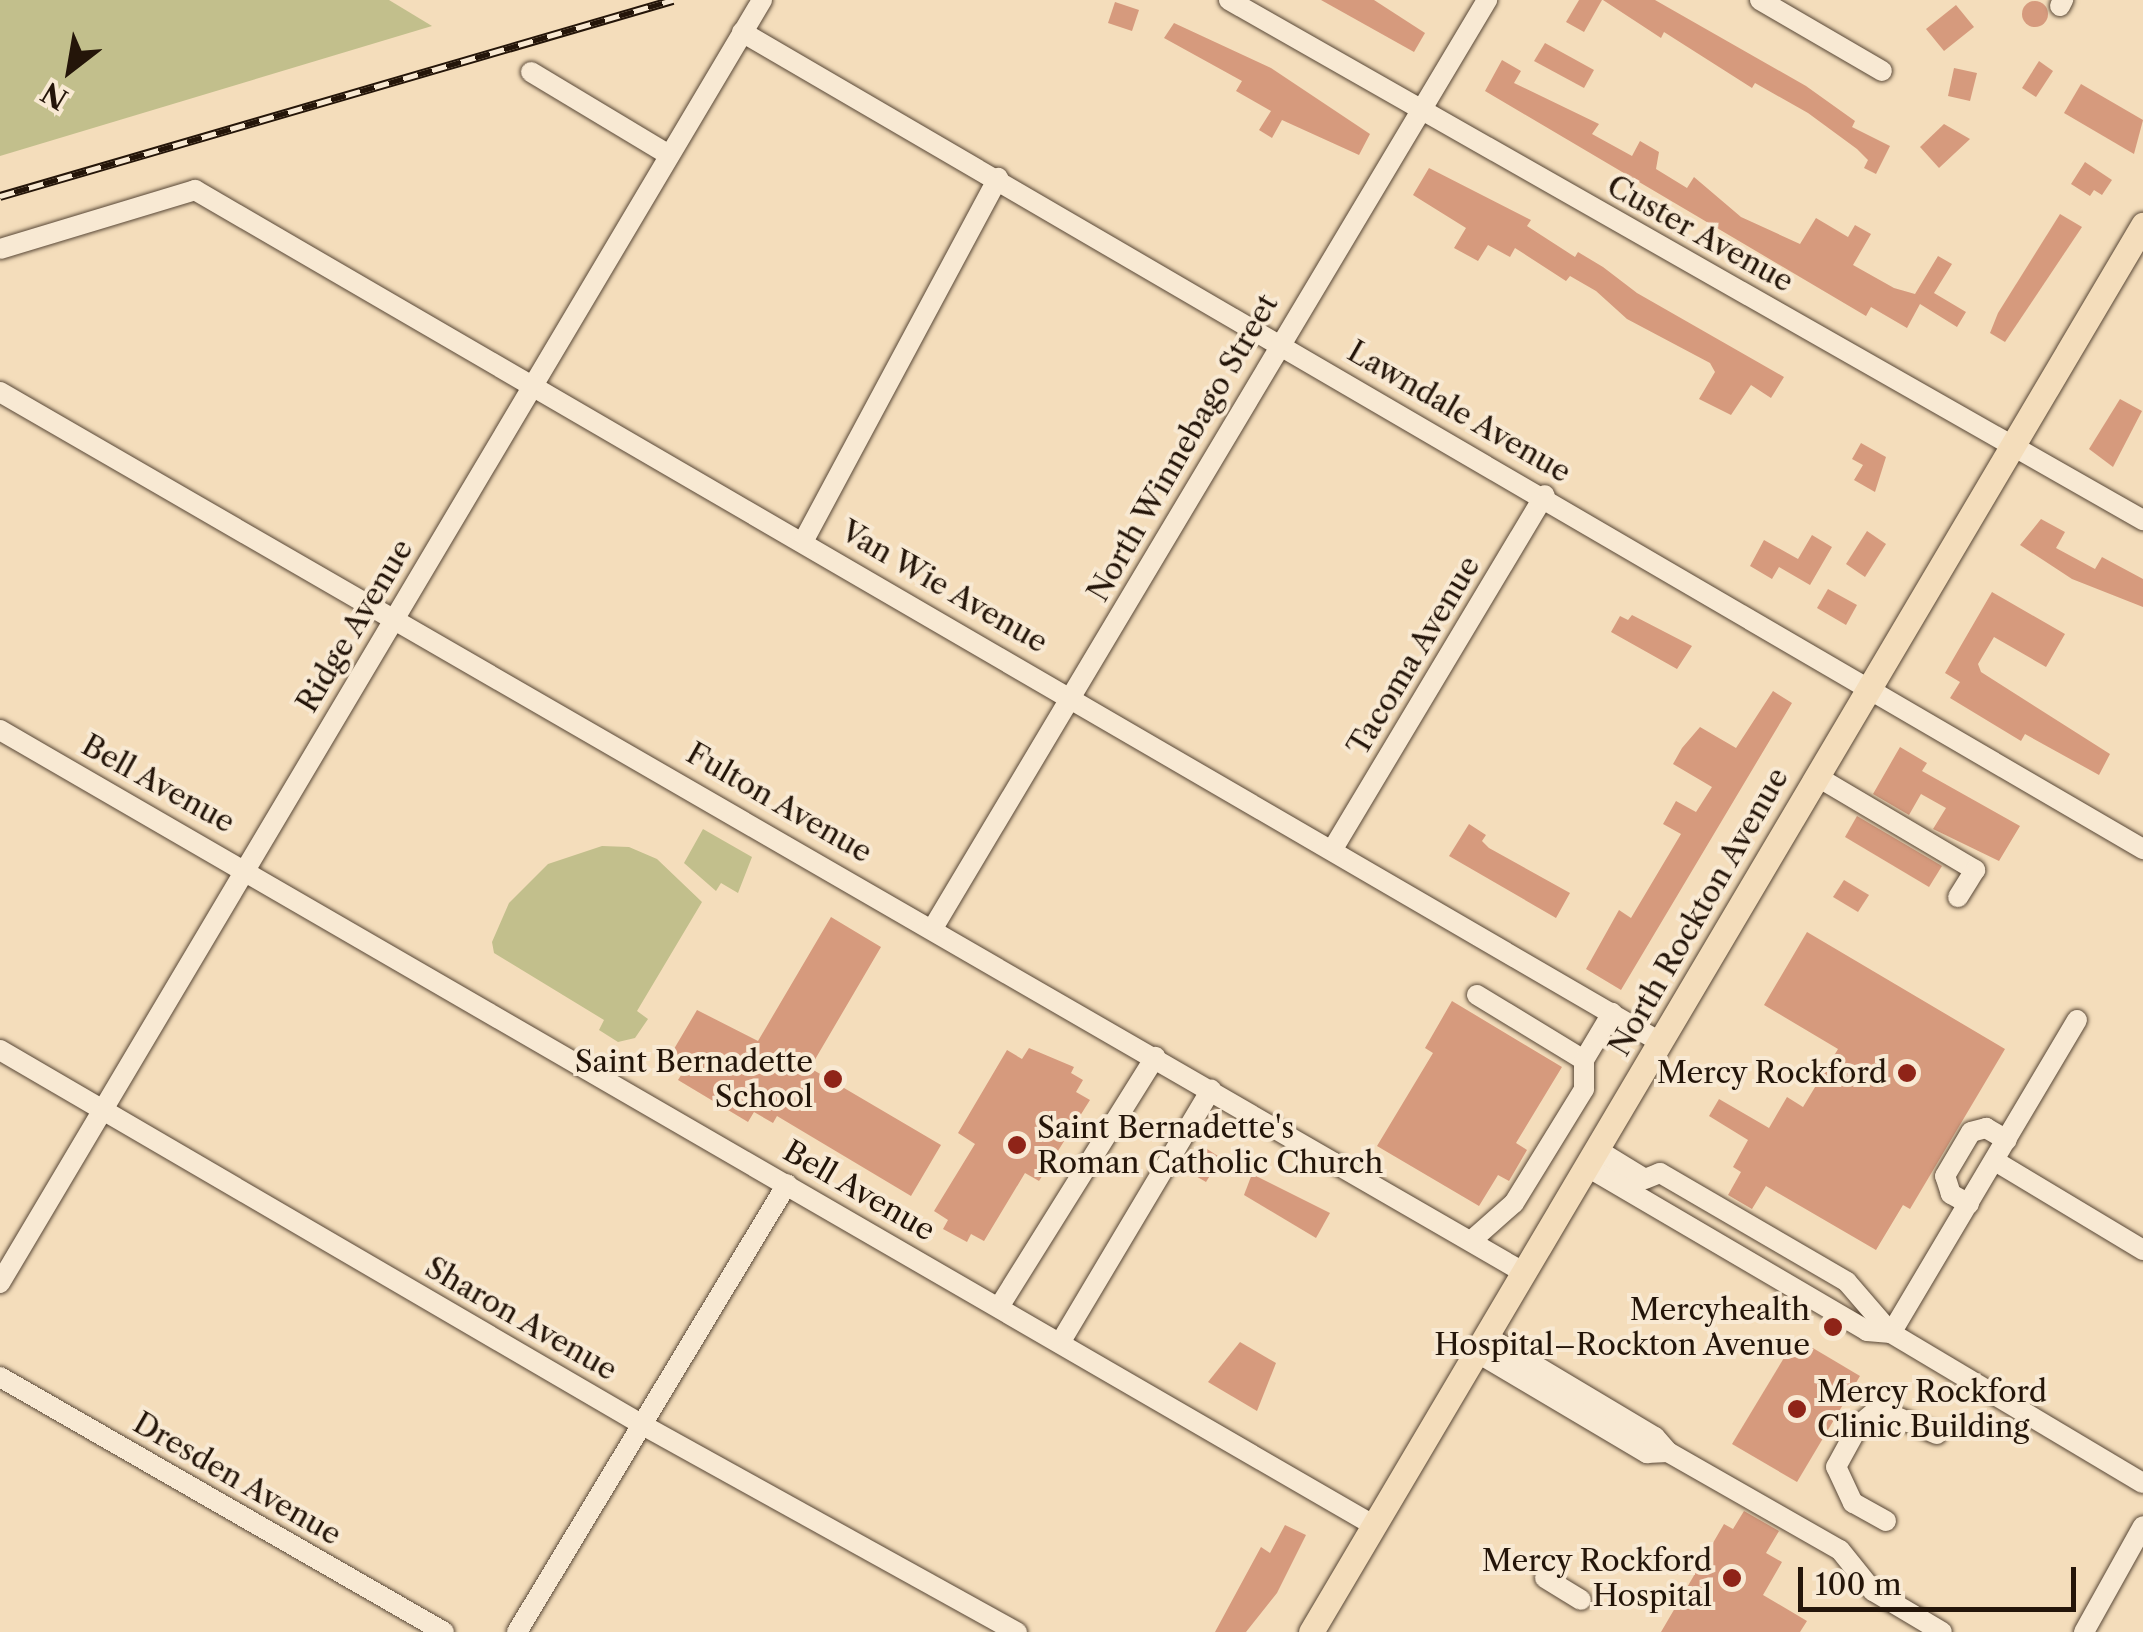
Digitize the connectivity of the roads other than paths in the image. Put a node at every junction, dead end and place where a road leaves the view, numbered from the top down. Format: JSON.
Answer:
{"nodes":[{"id":1,"x":762,"y":0,"type":"edge"},
{"id":2,"x":1229,"y":0,"type":"edge"},
{"id":3,"x":1487,"y":0,"type":"edge"},
{"id":4,"x":1762,"y":1,"type":"edge"},
{"id":5,"x":742,"y":32,"type":"junction"},
{"id":6,"x":1882,"y":71,"type":"dead end"},
{"id":7,"x":531,"y":72,"type":"dead end"},
{"id":8,"x":1420,"y":112,"type":"junction"},
{"id":9,"x":669,"y":155,"type":"junction"},
{"id":10,"x":998,"y":178,"type":"junction"},
{"id":11,"x":2143,"y":225,"type":"edge"},
{"id":12,"x":0,"y":249,"type":"edge"},
{"id":13,"x":1277,"y":343,"type":"junction"},
{"id":14,"x":533,"y":385,"type":"junction"},
{"id":15,"x":0,"y":392,"type":"edge"},
{"id":16,"x":2014,"y":444,"type":"junction"},
{"id":17,"x":1545,"y":495,"type":"junction"},
{"id":18,"x":2143,"y":520,"type":"edge"},
{"id":19,"x":804,"y":540,"type":"junction"},
{"id":20,"x":396,"y":615,"type":"junction"},
{"id":21,"x":1868,"y":688,"type":"junction"},
{"id":22,"x":1073,"y":697,"type":"junction"},
{"id":23,"x":0,"y":730,"type":"edge"},
{"id":24,"x":1816,"y":776,"type":"junction"},
{"id":25,"x":1334,"y":847,"type":"junction"},
{"id":26,"x":2143,"y":849,"type":"edge"},
{"id":27,"x":246,"y":868,"type":"junction"},
{"id":28,"x":1958,"y":898,"type":"dead end"},
{"id":29,"x":934,"y":928,"type":"junction"},
{"id":30,"x":1477,"y":995,"type":"dead end"},
{"id":31,"x":1612,"y":1013,"type":"junction"},
{"id":32,"x":2077,"y":1020,"type":"dead end"},
{"id":33,"x":1660,"y":1042,"type":"junction"},
{"id":34,"x":0,"y":1050,"type":"edge"},
{"id":35,"x":1155,"y":1057,"type":"junction"},
{"id":36,"x":1584,"y":1060,"type":"junction"},
{"id":37,"x":1212,"y":1090,"type":"junction"},
{"id":38,"x":103,"y":1110,"type":"junction"},
{"id":39,"x":2007,"y":1140,"type":"junction"},
{"id":40,"x":1592,"y":1158,"type":"junction"},
{"id":41,"x":1994,"y":1161,"type":"junction"},
{"id":42,"x":787,"y":1184,"type":"junction"},
{"id":43,"x":1969,"y":1204,"type":"junction"},
{"id":44,"x":1471,"y":1242,"type":"junction"},
{"id":45,"x":2143,"y":1250,"type":"edge"},
{"id":46,"x":1523,"y":1272,"type":"junction"},
{"id":47,"x":0,"y":1283,"type":"edge"},
{"id":48,"x":999,"y":1307,"type":"junction"},
{"id":49,"x":1891,"y":1333,"type":"junction"},
{"id":50,"x":1060,"y":1343,"type":"junction"},
{"id":51,"x":1481,"y":1344,"type":"junction"},
{"id":52,"x":0,"y":1377,"type":"edge"},
{"id":53,"x":641,"y":1424,"type":"junction"},
{"id":54,"x":1937,"y":1434,"type":"dead end"},
{"id":55,"x":2143,"y":1483,"type":"edge"},
{"id":56,"x":1886,"y":1521,"type":"dead end"},
{"id":57,"x":1375,"y":1526,"type":"junction"},
{"id":58,"x":2143,"y":1526,"type":"edge"},
{"id":59,"x":2137,"y":1551,"type":"edge"},
{"id":60,"x":1545,"y":1578,"type":"dead end"},
{"id":61,"x":1581,"y":1600,"type":"dead end"},
{"id":62,"x":444,"y":1632,"type":"edge"},
{"id":63,"x":517,"y":1632,"type":"edge"},
{"id":64,"x":1017,"y":1632,"type":"edge"},
{"id":65,"x":1310,"y":1632,"type":"edge"},
{"id":66,"x":1942,"y":1632,"type":"edge"},
{"id":67,"x":2084,"y":1632,"type":"edge"}],
"edges":[{"from":1,"to":5,"type":"street","name":"Ridge Avenue"},
{"from":2,"to":8,"type":"street","name":"Custer Avenue"},
{"from":3,"to":8,"type":"street","name":"North Winnebago Street"},
{"from":4,"to":6,"type":"street"},
{"from":5,"to":9,"type":"street","name":"Ridge Avenue"},
{"from":5,"to":10,"type":"street","name":"Lawndale Avenue"},
{"from":7,"to":9,"type":"street"},
{"from":8,"to":13,"type":"street","name":"North Winnebago Street"},
{"from":8,"to":16,"type":"street","name":"Custer Avenue"},
{"from":9,"to":14,"type":"street","name":"Ridge Avenue"},
{"from":10,"to":13,"type":"street","name":"Lawndale Avenue"},
{"from":10,"to":19,"type":"street"},
{"from":11,"to":16,"type":"main road","name":"North Rockton Avenue"},
{"from":12,"to":14,"type":"street","name":"Van Wie Avenue"},
{"from":13,"to":17,"type":"street","name":"Lawndale Avenue"},
{"from":13,"to":22,"type":"street","name":"North Winnebago Street"},
{"from":14,"to":19,"type":"street","name":"Van Wie Avenue"},
{"from":14,"to":20,"type":"street","name":"Ridge Avenue"},
{"from":15,"to":20,"type":"street","name":"Fulton Avenue"},
{"from":16,"to":18,"type":"street","name":"Custer Avenue"},
{"from":16,"to":21,"type":"main road","name":"North Rockton Avenue"},
{"from":17,"to":21,"type":"street","name":"Lawndale Avenue"},
{"from":17,"to":25,"type":"street","name":"Tacoma Avenue"},
{"from":19,"to":22,"type":"street","name":"Van Wie Avenue"},
{"from":20,"to":27,"type":"street","name":"Ridge Avenue"},
{"from":20,"to":29,"type":"street","name":"Fulton Avenue"},
{"from":21,"to":24,"type":"main road","name":"North Rockton Avenue"},
{"from":21,"to":26,"type":"street","name":"Lawndale Avenue"},
{"from":22,"to":25,"type":"street","name":"Van Wie Avenue"},
{"from":22,"to":29,"type":"street","name":"North Winnebago Street"},
{"from":23,"to":27,"type":"street","name":"Bell Avenue"},
{"from":24,"to":28,"type":"street"},
{"from":24,"to":33,"type":"main road","name":"North Rockton Avenue"},
{"from":25,"to":31,"type":"street","name":"Van Wie Avenue"},
{"from":27,"to":38,"type":"street","name":"Ridge Avenue"},
{"from":27,"to":42,"type":"street","name":"Bell Avenue"},
{"from":29,"to":35,"type":"street","name":"Fulton Avenue"},
{"from":30,"to":36,"type":"street"},
{"from":31,"to":33,"type":"street","name":"Van Wie Avenue"},
{"from":31,"to":36,"type":"street"},
{"from":32,"to":39,"type":"street"},
{"from":33,"to":40,"type":"main road","name":"North Rockton Avenue"},
{"from":34,"to":38,"type":"street","name":"Sharon Avenue"},
{"from":35,"to":37,"type":"street","name":"Fulton Avenue"},
{"from":35,"to":48,"type":"street"},
{"from":36,"to":44,"type":"street"},
{"from":37,"to":44,"type":"street","name":"Fulton Avenue"},
{"from":37,"to":50,"type":"street"},
{"from":38,"to":47,"type":"street","name":"Ridge Avenue"},
{"from":38,"to":53,"type":"street","name":"Sharon Avenue"},
{"from":39,"to":41,"type":"street"},
{"from":39,"to":43,"type":"street"},
{"from":40,"to":46,"type":"main road","name":"North Rockton Avenue"},
{"from":40,"to":49,"type":"street"},
{"from":40,"to":49,"type":"street"},
{"from":41,"to":43,"type":"street"},
{"from":41,"to":45,"type":"street"},
{"from":42,"to":48,"type":"street","name":"Bell Avenue"},
{"from":42,"to":53,"type":"street"},
{"from":43,"to":49,"type":"street"},
{"from":44,"to":46,"type":"street","name":"Fulton Avenue"},
{"from":46,"to":51,"type":"main road","name":"North Rockton Avenue"},
{"from":48,"to":50,"type":"street","name":"Bell Avenue"},
{"from":49,"to":55,"type":"street"},
{"from":50,"to":57,"type":"street","name":"Bell Avenue"},
{"from":51,"to":57,"type":"main road","name":"North Rockton Avenue"},
{"from":51,"to":66,"type":"street"},
{"from":52,"to":62,"type":"street","name":"Dresden Avenue"},
{"from":53,"to":63,"type":"street"},
{"from":53,"to":64,"type":"street","name":"Sharon Avenue"},
{"from":54,"to":56,"type":"street"},
{"from":57,"to":65,"type":"main road","name":"North Rockton Avenue"},
{"from":58,"to":59,"type":"street"},
{"from":59,"to":67,"type":"street"},
{"from":60,"to":61,"type":"street"}]}
